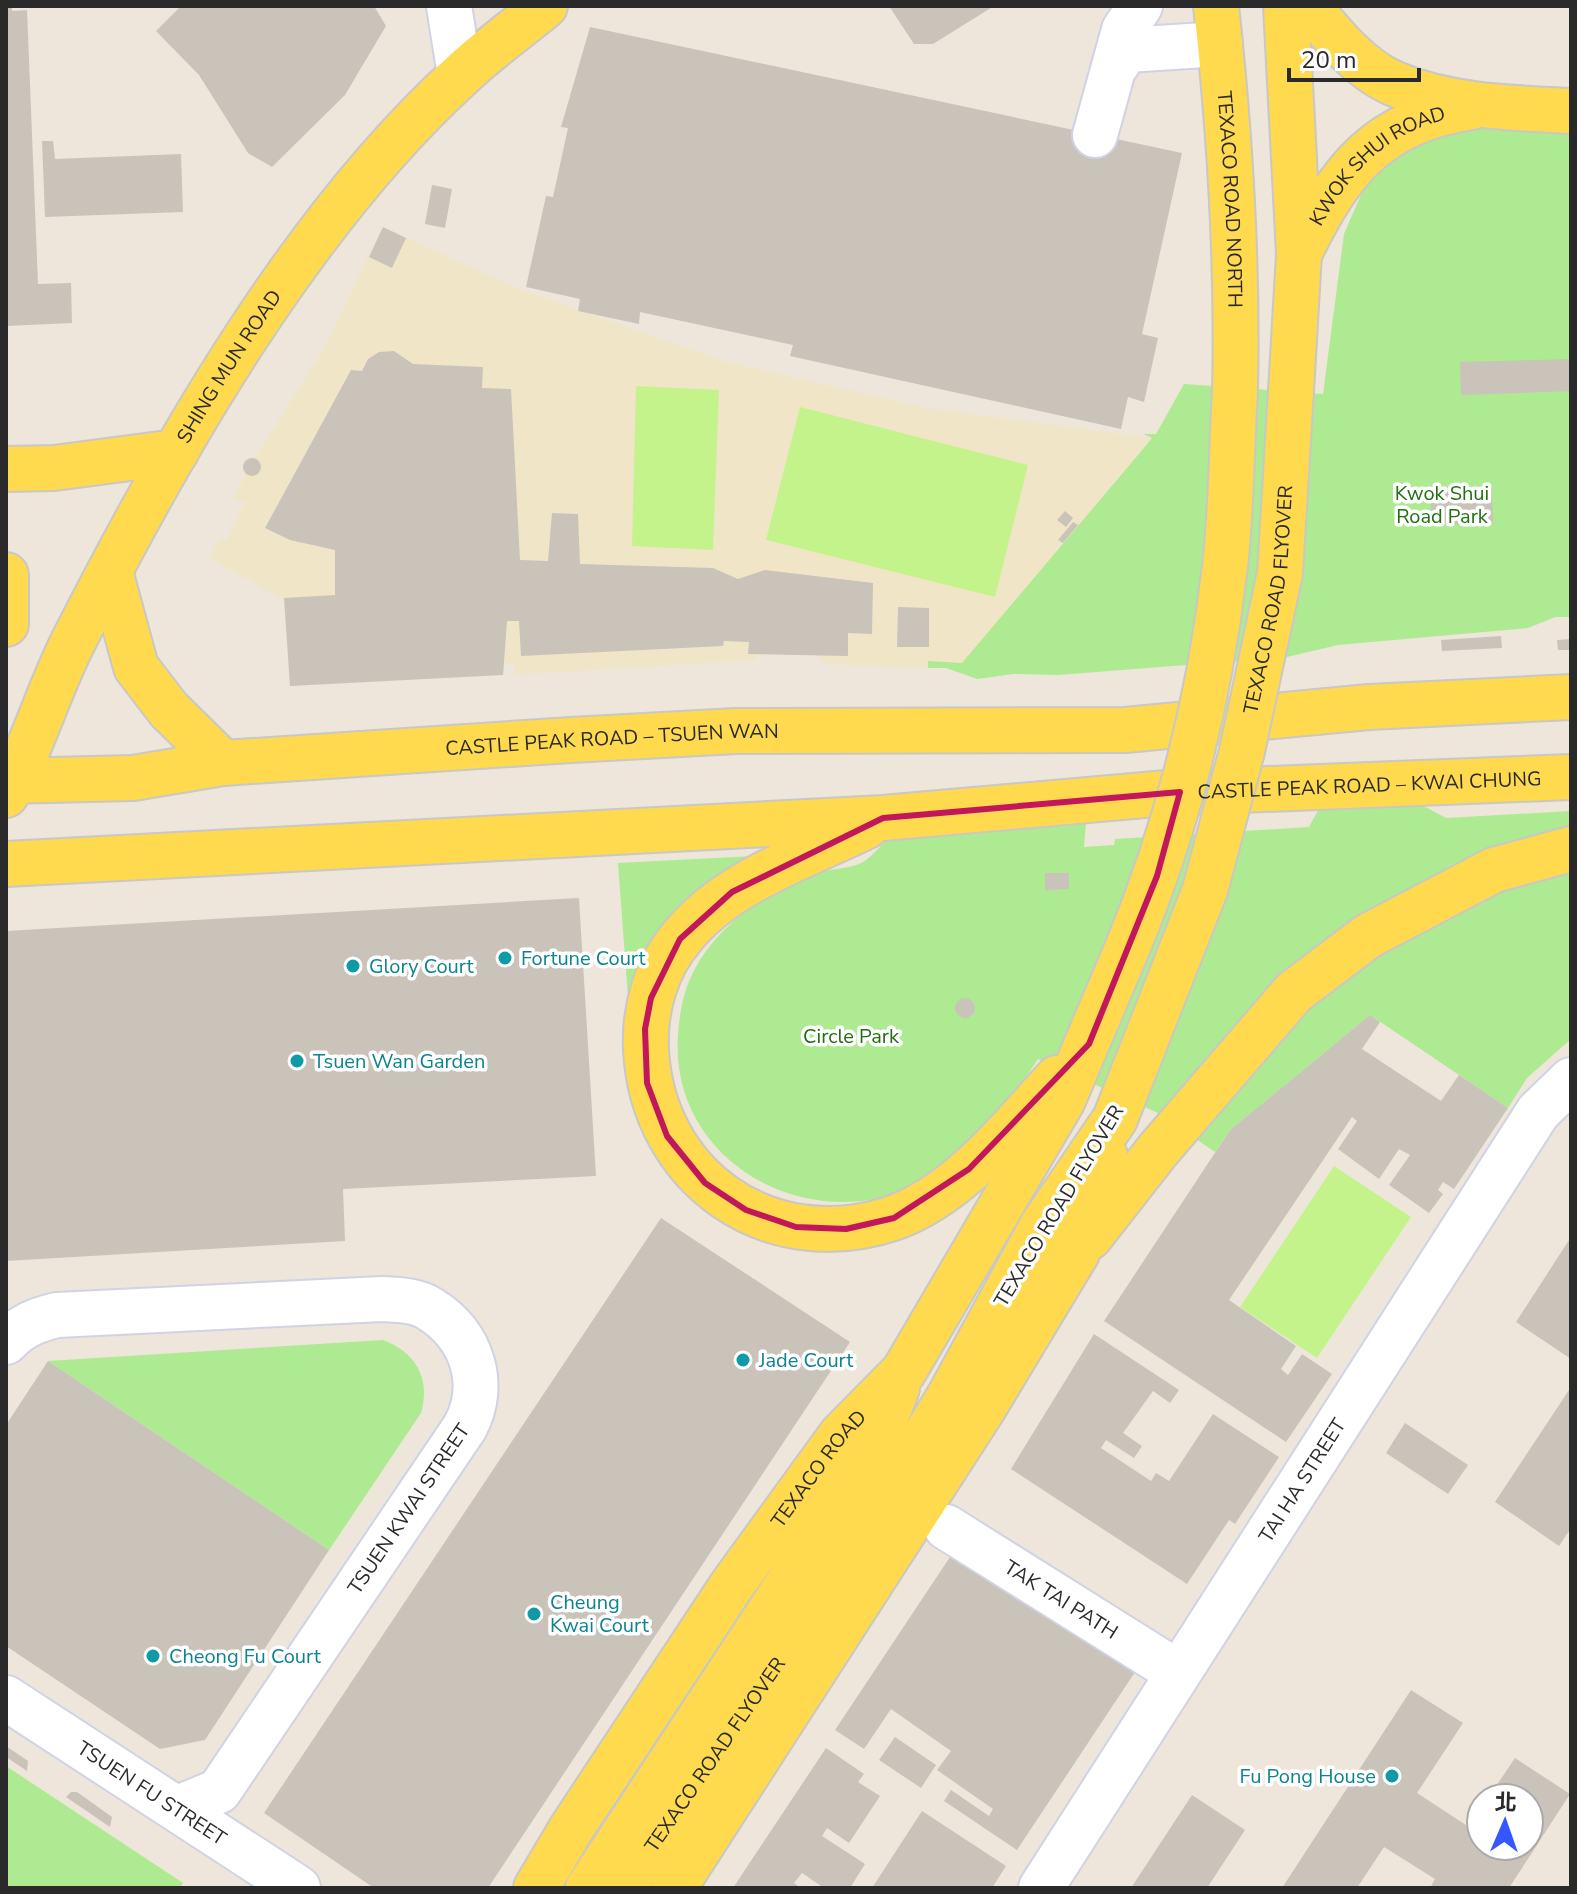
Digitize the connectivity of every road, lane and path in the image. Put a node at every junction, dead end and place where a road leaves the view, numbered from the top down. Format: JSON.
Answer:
{"nodes":[{"id":1,"x":449,"y":6,"type":"edge"},
{"id":2,"x":545,"y":6,"type":"edge"},
{"id":3,"x":1286,"y":6,"type":"edge"},
{"id":4,"x":1309,"y":6,"type":"edge"},
{"id":5,"x":1218,"y":25,"type":"edge"},
{"id":6,"x":1130,"y":37,"type":"edge"},
{"id":7,"x":460,"y":75,"type":"junction"},
{"id":8,"x":1478,"y":106,"type":"junction"},
{"id":9,"x":1571,"y":111,"type":"edge"},
{"id":10,"x":1095,"y":135,"type":"dead end"},
{"id":11,"x":1299,"y":254,"type":"junction"},
{"id":12,"x":176,"y":452,"type":"junction"},
{"id":13,"x":6,"y":469,"type":"edge"},
{"id":14,"x":6,"y":575,"type":"edge"},
{"id":15,"x":111,"y":575,"type":"junction"},
{"id":16,"x":6,"y":624,"type":"edge"},
{"id":17,"x":1571,"y":697,"type":"edge"},
{"id":18,"x":223,"y":763,"type":"junction"},
{"id":19,"x":1571,"y":777,"type":"edge"},
{"id":20,"x":8,"y":786,"type":"edge"},
{"id":21,"x":883,"y":818,"type":"junction"},
{"id":22,"x":1571,"y":849,"type":"edge"},
{"id":23,"x":6,"y":864,"type":"edge"},
{"id":24,"x":1089,"y":1044,"type":"junction"},
{"id":25,"x":1571,"y":1080,"type":"edge"},
{"id":26,"x":1115,"y":1119,"type":"junction"},
{"id":27,"x":1077,"y":1253,"type":"junction"},
{"id":28,"x":6,"y":1342,"type":"edge"},
{"id":29,"x":904,"y":1371,"type":"junction"},
{"id":30,"x":946,"y":1527,"type":"dead end"},
{"id":31,"x":1177,"y":1672,"type":"junction"},
{"id":32,"x":6,"y":1698,"type":"edge"},
{"id":33,"x":178,"y":1808,"type":"junction"},
{"id":34,"x":298,"y":1888,"type":"edge"},
{"id":35,"x":536,"y":1888,"type":"edge"},
{"id":36,"x":588,"y":1888,"type":"edge"},
{"id":37,"x":623,"y":1888,"type":"edge"},
{"id":38,"x":674,"y":1888,"type":"edge"},
{"id":39,"x":1041,"y":1888,"type":"edge"}],
"edges":[{"from":1,"to":7,"type":"street"},
{"from":2,"to":7,"type":"main road","name":"SHING MUN ROAD"},
{"from":3,"to":11,"type":"main road"},
{"from":4,"to":8,"type":"main road","name":"KWOK SHUI ROAD"},
{"from":5,"to":6,"type":"street"},
{"from":5,"to":24,"type":"main road","name":"TEXACO ROAD NORTH","bridge":true},
{"from":6,"to":10,"type":"street"},
{"from":7,"to":12,"type":"main road","name":"SHING MUN ROAD"},
{"from":8,"to":9,"type":"main road","name":"KWOK SHUI ROAD"},
{"from":8,"to":11,"type":"main road","name":"KWOK SHUI ROAD"},
{"from":11,"to":26,"type":"main road","name":"TEXACO ROAD FLYOVER","bridge":true},
{"from":12,"to":13,"type":"main road"},
{"from":12,"to":15,"type":"main road","name":"SHING MUN ROAD"},
{"from":14,"to":16,"type":"main road"},
{"from":15,"to":18,"type":"main road"},
{"from":15,"to":20,"type":"main road","name":"SHING MUN ROAD"},
{"from":17,"to":18,"type":"main road","name":"CASTLE PEAK ROAD – TSUEN WAN"},
{"from":18,"to":20,"type":"main road","name":"CASTLE PEAK ROAD – TSUEN WAN"},
{"from":19,"to":21,"type":"main road","name":"CASTLE PEAK ROAD – KWAI CHUNG"},
{"from":21,"to":23,"type":"main road"},
{"from":21,"to":24,"type":"main road"},
{"from":22,"to":27,"type":"main road"},
{"from":24,"to":29,"type":"main road","name":"TEXACO ROAD"},
{"from":25,"to":31,"type":"street","name":"TAI HA STREET"},
{"from":26,"to":27,"type":"main road"},
{"from":26,"to":37,"type":"main road","name":"TEXACO ROAD FLYOVER"},
{"from":27,"to":38,"type":"main road"},
{"from":28,"to":33,"type":"street","name":"TSUEN KWAI STREET"},
{"from":29,"to":35,"type":"main road","name":"TEXACO ROAD"},
{"from":29,"to":36,"type":"main road","name":"TEXACO ROAD FLYOVER"},
{"from":30,"to":31,"type":"street","name":"TAK TAI PATH"},
{"from":31,"to":39,"type":"street","name":"TAI HA STREET"},
{"from":32,"to":33,"type":"street","name":"TSUEN FU STREET"},
{"from":33,"to":34,"type":"street","name":"TSUEN FU STREET"}]}
